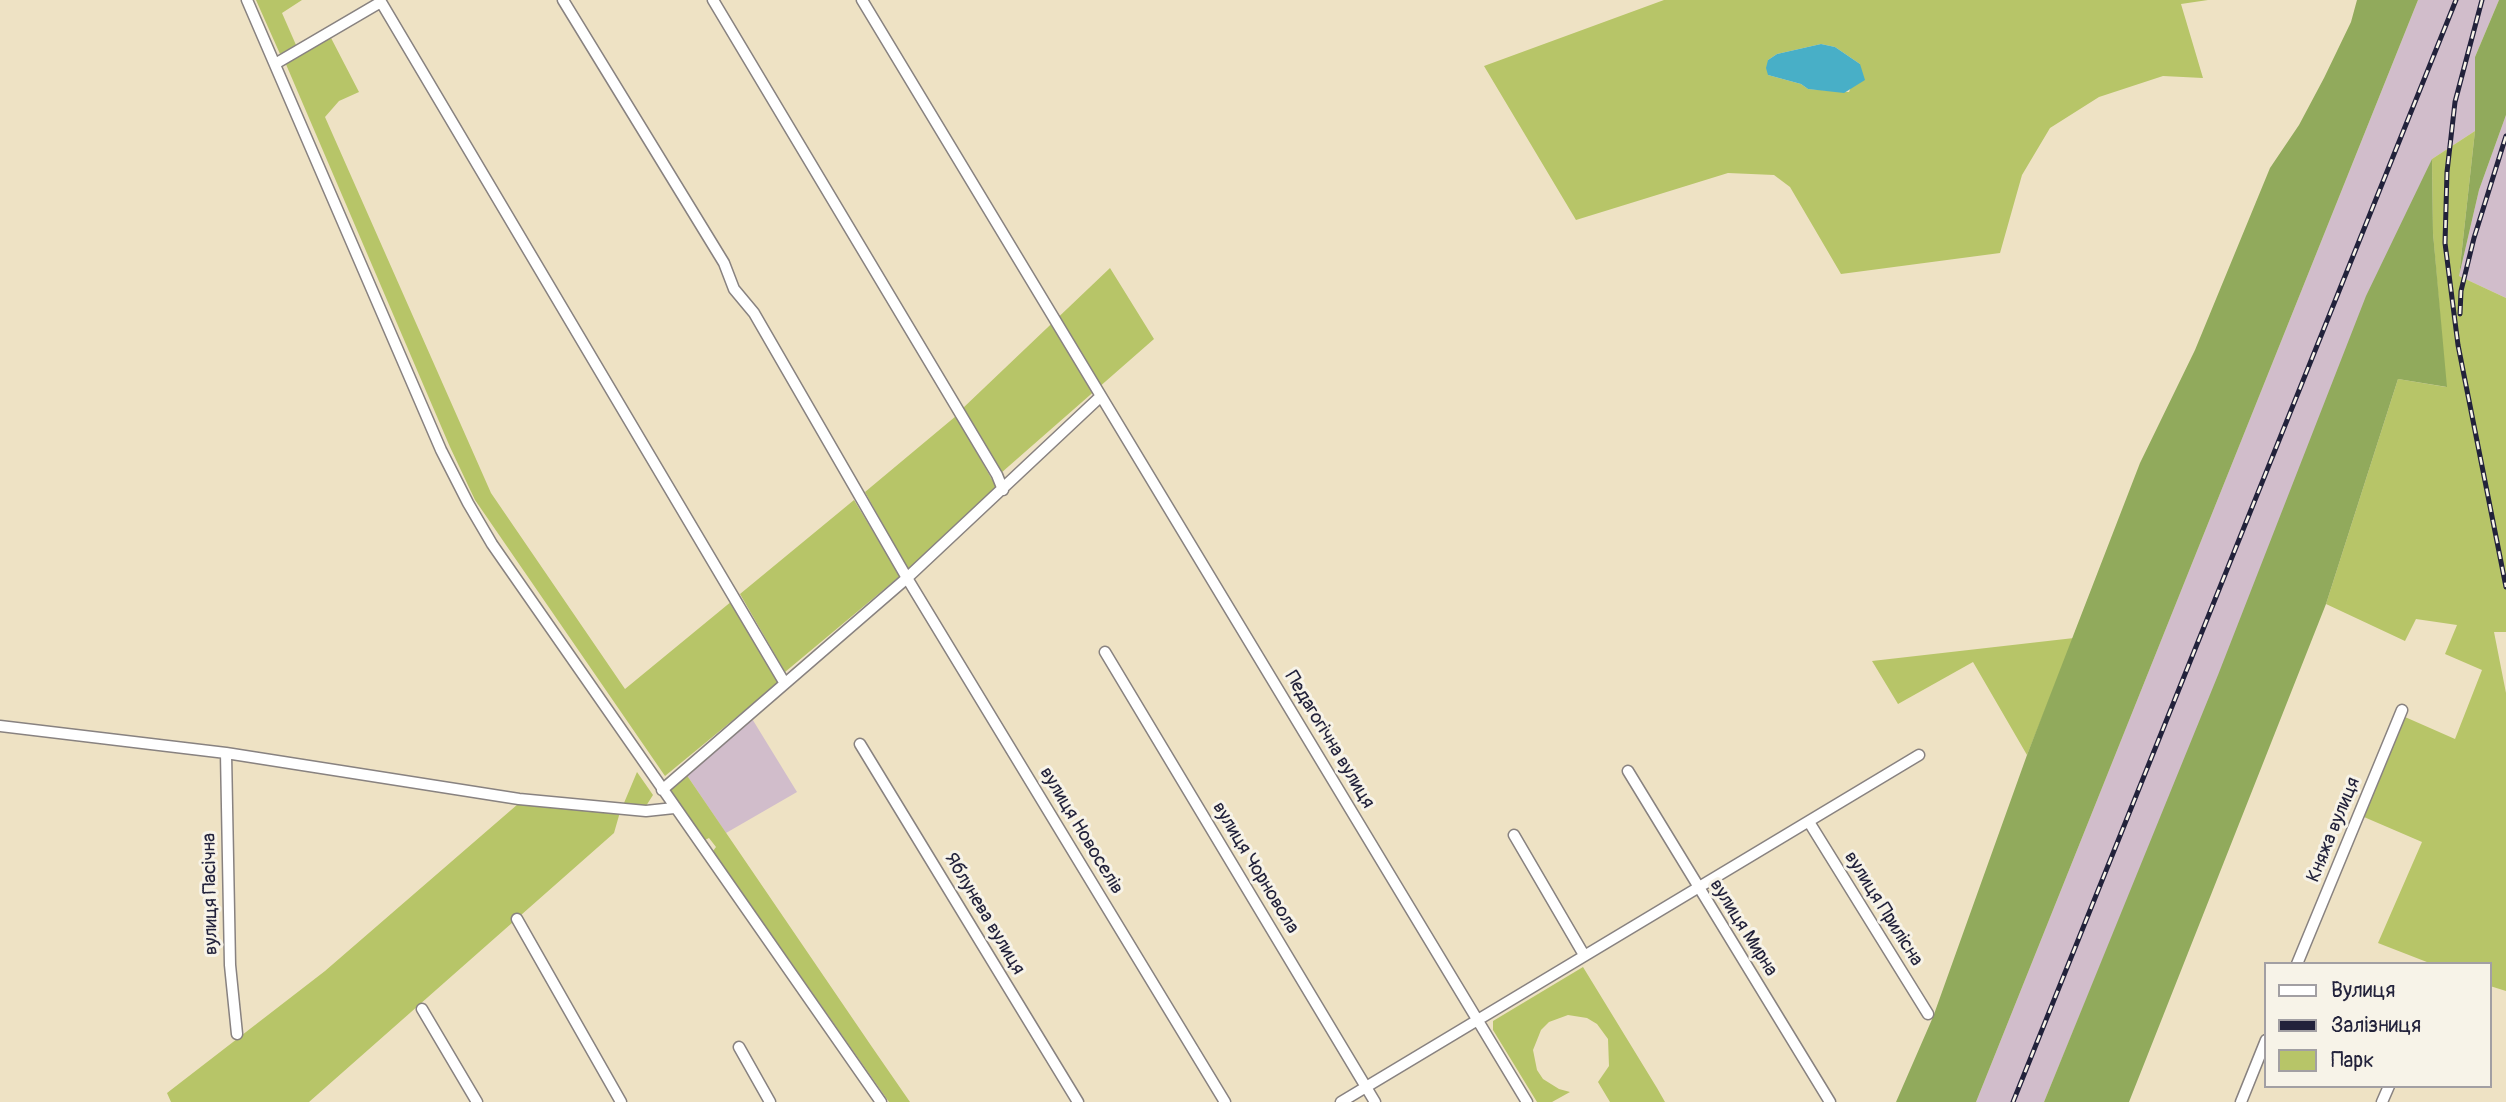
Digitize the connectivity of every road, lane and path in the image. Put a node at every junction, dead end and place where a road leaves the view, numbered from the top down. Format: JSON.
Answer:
{"nodes":[{"id":1,"x":247,"y":0,"type":"edge"},
{"id":2,"x":563,"y":0,"type":"edge"},
{"id":3,"x":713,"y":0,"type":"edge"},
{"id":4,"x":862,"y":0,"type":"edge"},
{"id":5,"x":381,"y":1,"type":"edge"},
{"id":6,"x":275,"y":64,"type":"junction"},
{"id":7,"x":1100,"y":397,"type":"junction"},
{"id":8,"x":1003,"y":491,"type":"junction"},
{"id":9,"x":907,"y":578,"type":"junction"},
{"id":10,"x":1105,"y":652,"type":"dead end"},
{"id":11,"x":784,"y":682,"type":"junction"},
{"id":12,"x":2402,"y":710,"type":"dead end"},
{"id":13,"x":0,"y":726,"type":"edge"},
{"id":14,"x":860,"y":744,"type":"dead end"},
{"id":15,"x":226,"y":753,"type":"junction"},
{"id":16,"x":1919,"y":755,"type":"dead end"},
{"id":17,"x":1628,"y":771,"type":"dead end"},
{"id":18,"x":662,"y":790,"type":"junction"},
{"id":19,"x":674,"y":808,"type":"junction"},
{"id":20,"x":1809,"y":822,"type":"junction"},
{"id":21,"x":1514,"y":835,"type":"dead end"},
{"id":22,"x":1698,"y":888,"type":"junction"},
{"id":23,"x":517,"y":919,"type":"dead end"},
{"id":24,"x":1584,"y":955,"type":"junction"},
{"id":25,"x":2299,"y":962,"type":"edge"},
{"id":26,"x":422,"y":1009,"type":"dead end"},
{"id":27,"x":1928,"y":1014,"type":"dead end"},
{"id":28,"x":1478,"y":1018,"type":"junction"},
{"id":29,"x":237,"y":1034,"type":"dead end"},
{"id":30,"x":2264,"y":1045,"type":"edge"},
{"id":31,"x":739,"y":1047,"type":"dead end"},
{"id":32,"x":1366,"y":1087,"type":"junction"},
{"id":33,"x":477,"y":1102,"type":"edge"},
{"id":34,"x":621,"y":1102,"type":"edge"},
{"id":35,"x":770,"y":1102,"type":"edge"},
{"id":36,"x":881,"y":1102,"type":"edge"},
{"id":37,"x":1078,"y":1102,"type":"edge"},
{"id":38,"x":1225,"y":1102,"type":"edge"},
{"id":39,"x":1341,"y":1102,"type":"edge"},
{"id":40,"x":1375,"y":1102,"type":"edge"},
{"id":41,"x":1527,"y":1102,"type":"edge"},
{"id":42,"x":1830,"y":1102,"type":"edge"},
{"id":43,"x":2241,"y":1102,"type":"edge"}],
"edges":[{"from":1,"to":6,"type":"street"},
{"from":2,"to":9,"type":"street","name":"вулиця Новоселів"},
{"from":3,"to":8,"type":"street"},
{"from":4,"to":7,"type":"street","name":"Педагогічна вулиця"},
{"from":5,"to":6,"type":"street"},
{"from":5,"to":11,"type":"street"},
{"from":6,"to":18,"type":"street"},
{"from":7,"to":8,"type":"street"},
{"from":7,"to":28,"type":"street","name":"Педагогічна вулиця"},
{"from":8,"to":9,"type":"street"},
{"from":9,"to":11,"type":"street"},
{"from":9,"to":38,"type":"street","name":"вулиця Новоселів"},
{"from":10,"to":32,"type":"street","name":"вулиця Чорновола"},
{"from":11,"to":18,"type":"street"},
{"from":12,"to":25,"type":"street","name":"Княжа вулиця"},
{"from":13,"to":15,"type":"street"},
{"from":14,"to":37,"type":"street","name":"Яблунева вулиця"},
{"from":15,"to":19,"type":"street"},
{"from":15,"to":29,"type":"street","name":"вулиця Пасічна"},
{"from":16,"to":20,"type":"street"},
{"from":17,"to":22,"type":"street","name":"вулиця Мирна"},
{"from":18,"to":19,"type":"street"},
{"from":19,"to":36,"type":"street"},
{"from":20,"to":22,"type":"street"},
{"from":20,"to":27,"type":"street","name":"вулиця Прилісна"},
{"from":21,"to":24,"type":"street"},
{"from":22,"to":24,"type":"street"},
{"from":22,"to":42,"type":"street","name":"вулиця Мирна"},
{"from":23,"to":34,"type":"street"},
{"from":24,"to":28,"type":"street"},
{"from":26,"to":33,"type":"street"},
{"from":28,"to":32,"type":"street"},
{"from":28,"to":41,"type":"street","name":"Педагогічна вулиця"},
{"from":30,"to":43,"type":"street"},
{"from":31,"to":35,"type":"street"},
{"from":32,"to":39,"type":"street"},
{"from":32,"to":40,"type":"street","name":"вулиця Чорновола"}]}
